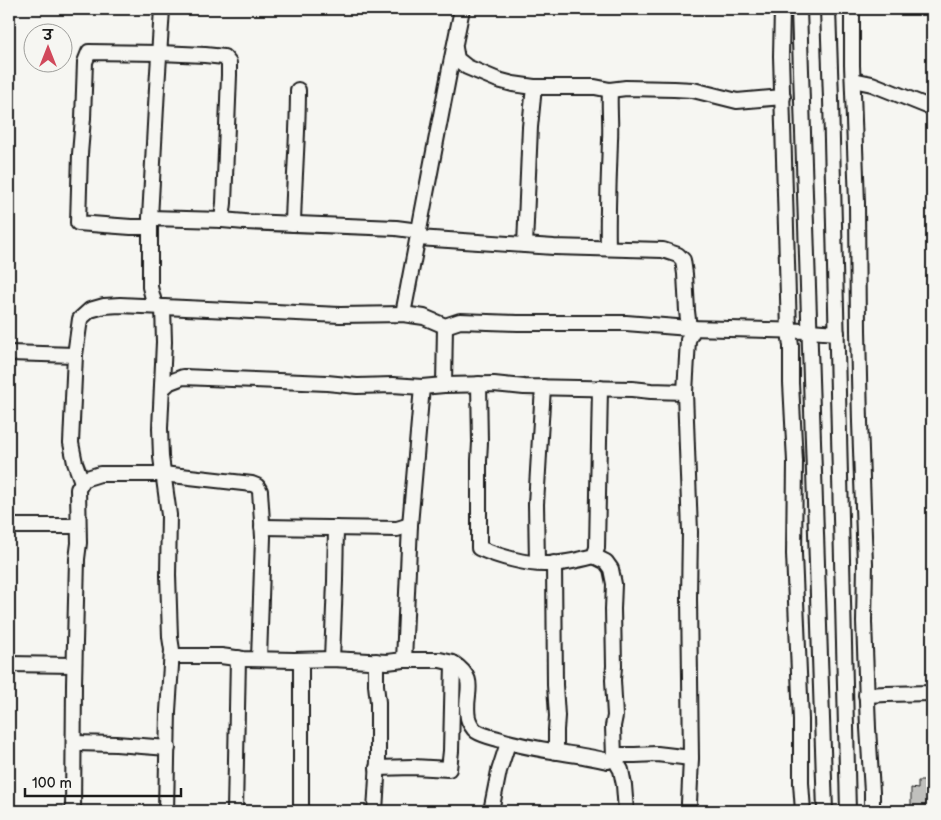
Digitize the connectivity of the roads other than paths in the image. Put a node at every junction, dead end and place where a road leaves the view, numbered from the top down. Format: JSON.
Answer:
{"nodes":[{"id":1,"x":162,"y":9,"type":"edge"},
{"id":2,"x":462,"y":9,"type":"edge"},
{"id":3,"x":782,"y":9,"type":"edge"},
{"id":4,"x":799,"y":9,"type":"edge"},
{"id":5,"x":828,"y":9,"type":"edge"},
{"id":6,"x":852,"y":9,"type":"edge"},
{"id":7,"x":454,"y":48,"type":"junction"},
{"id":8,"x":160,"y":52,"type":"junction"},
{"id":9,"x":853,"y":80,"type":"junction"},
{"id":10,"x":534,"y":87,"type":"junction"},
{"id":11,"x":298,"y":90,"type":"dead end"},
{"id":12,"x":610,"y":90,"type":"junction"},
{"id":13,"x":783,"y":97,"type":"junction"},
{"id":14,"x":932,"y":108,"type":"edge"},
{"id":15,"x":222,"y":220,"type":"junction"},
{"id":16,"x":150,"y":222,"type":"junction"},
{"id":17,"x":293,"y":224,"type":"junction"},
{"id":18,"x":418,"y":235,"type":"junction"},
{"id":19,"x":525,"y":245,"type":"junction"},
{"id":20,"x":608,"y":248,"type":"junction"},
{"id":21,"x":159,"y":307,"type":"junction"},
{"id":22,"x":403,"y":314,"type":"junction"},
{"id":23,"x":445,"y":326,"type":"junction"},
{"id":24,"x":692,"y":328,"type":"junction"},
{"id":25,"x":789,"y":331,"type":"junction"},
{"id":26,"x":809,"y":331,"type":"junction"},
{"id":27,"x":837,"y":333,"type":"junction"},
{"id":28,"x":9,"y":353,"type":"edge"},
{"id":29,"x":75,"y":355,"type":"junction"},
{"id":30,"x":479,"y":384,"type":"junction"},
{"id":31,"x":444,"y":385,"type":"junction"},
{"id":32,"x":422,"y":387,"type":"junction"},
{"id":33,"x":544,"y":387,"type":"junction"},
{"id":34,"x":600,"y":388,"type":"junction"},
{"id":35,"x":162,"y":389,"type":"junction"},
{"id":36,"x":685,"y":392,"type":"junction"},
{"id":37,"x":163,"y":474,"type":"junction"},
{"id":38,"x":82,"y":482,"type":"junction"},
{"id":39,"x":410,"y":525,"type":"junction"},
{"id":40,"x":9,"y":526,"type":"edge"},
{"id":41,"x":78,"y":526,"type":"junction"},
{"id":42,"x":262,"y":527,"type":"junction"},
{"id":43,"x":336,"y":528,"type":"junction"},
{"id":44,"x":594,"y":556,"type":"junction"},
{"id":45,"x":537,"y":563,"type":"junction"},
{"id":46,"x":554,"y":563,"type":"junction"},
{"id":47,"x":172,"y":656,"type":"junction"},
{"id":48,"x":238,"y":658,"type":"junction"},
{"id":49,"x":259,"y":659,"type":"junction"},
{"id":50,"x":332,"y":659,"type":"junction"},
{"id":51,"x":301,"y":660,"type":"junction"},
{"id":52,"x":404,"y":660,"type":"junction"},
{"id":53,"x":376,"y":661,"type":"junction"},
{"id":54,"x":452,"y":663,"type":"junction"},
{"id":55,"x":9,"y":664,"type":"edge"},
{"id":56,"x":74,"y":665,"type":"junction"},
{"id":57,"x":932,"y":693,"type":"edge"},
{"id":58,"x":866,"y":695,"type":"junction"},
{"id":59,"x":74,"y":743,"type":"junction"},
{"id":60,"x":508,"y":743,"type":"junction"},
{"id":61,"x":168,"y":748,"type":"junction"},
{"id":62,"x":556,"y":752,"type":"junction"},
{"id":63,"x":614,"y":758,"type":"junction"},
{"id":64,"x":691,"y":758,"type":"junction"},
{"id":65,"x":378,"y":768,"type":"junction"},
{"id":66,"x":73,"y":811,"type":"edge"},
{"id":67,"x":166,"y":811,"type":"edge"},
{"id":68,"x":235,"y":811,"type":"edge"},
{"id":69,"x":301,"y":811,"type":"edge"},
{"id":70,"x":376,"y":811,"type":"edge"},
{"id":71,"x":491,"y":811,"type":"edge"},
{"id":72,"x":626,"y":811,"type":"edge"},
{"id":73,"x":690,"y":811,"type":"edge"},
{"id":74,"x":803,"y":811,"type":"edge"},
{"id":75,"x":825,"y":811,"type":"edge"},
{"id":76,"x":848,"y":811,"type":"edge"},
{"id":77,"x":872,"y":811,"type":"edge"}],
"edges":[{"from":1,"to":8,"type":"street"},
{"from":2,"to":7,"type":"street"},
{"from":3,"to":13,"type":"street"},
{"from":4,"to":26,"type":"street"},
{"from":5,"to":27,"type":"street"},
{"from":6,"to":9,"type":"street"},
{"from":7,"to":10,"type":"street"},
{"from":7,"to":18,"type":"street"},
{"from":8,"to":15,"type":"street"},
{"from":8,"to":16,"type":"street"},
{"from":8,"to":16,"type":"street"},
{"from":9,"to":14,"type":"street"},
{"from":9,"to":58,"type":"street"},
{"from":10,"to":12,"type":"street"},
{"from":10,"to":19,"type":"street"},
{"from":11,"to":17,"type":"street"},
{"from":12,"to":13,"type":"street"},
{"from":12,"to":20,"type":"street"},
{"from":13,"to":25,"type":"street"},
{"from":15,"to":16,"type":"street"},
{"from":15,"to":17,"type":"street"},
{"from":16,"to":21,"type":"street"},
{"from":17,"to":18,"type":"street"},
{"from":18,"to":19,"type":"street"},
{"from":18,"to":22,"type":"street"},
{"from":19,"to":20,"type":"street"},
{"from":20,"to":24,"type":"street"},
{"from":21,"to":22,"type":"street"},
{"from":21,"to":29,"type":"street"},
{"from":21,"to":35,"type":"street"},
{"from":22,"to":23,"type":"street"},
{"from":23,"to":24,"type":"street"},
{"from":23,"to":31,"type":"street"},
{"from":24,"to":25,"type":"street"},
{"from":24,"to":36,"type":"street"},
{"from":25,"to":26,"type":"street"},
{"from":25,"to":74,"type":"street"},
{"from":26,"to":27,"type":"street"},
{"from":26,"to":75,"type":"street"},
{"from":27,"to":76,"type":"street"},
{"from":28,"to":29,"type":"street"},
{"from":29,"to":38,"type":"street"},
{"from":30,"to":31,"type":"street"},
{"from":30,"to":33,"type":"street"},
{"from":30,"to":45,"type":"street"},
{"from":31,"to":32,"type":"street"},
{"from":32,"to":35,"type":"street"},
{"from":32,"to":39,"type":"street"},
{"from":33,"to":34,"type":"street"},
{"from":33,"to":45,"type":"street"},
{"from":34,"to":36,"type":"street"},
{"from":34,"to":44,"type":"street"},
{"from":35,"to":37,"type":"street"},
{"from":36,"to":64,"type":"street"},
{"from":37,"to":38,"type":"street"},
{"from":37,"to":42,"type":"street"},
{"from":37,"to":47,"type":"street"},
{"from":38,"to":41,"type":"street"},
{"from":39,"to":43,"type":"street"},
{"from":39,"to":52,"type":"street"},
{"from":40,"to":41,"type":"street"},
{"from":41,"to":56,"type":"street"},
{"from":42,"to":43,"type":"street"},
{"from":42,"to":49,"type":"street"},
{"from":43,"to":50,"type":"street"},
{"from":44,"to":46,"type":"street"},
{"from":44,"to":63,"type":"street"},
{"from":45,"to":46,"type":"street"},
{"from":46,"to":62,"type":"street"},
{"from":47,"to":48,"type":"street"},
{"from":47,"to":61,"type":"street"},
{"from":48,"to":49,"type":"street"},
{"from":48,"to":68,"type":"street"},
{"from":49,"to":51,"type":"street"},
{"from":50,"to":51,"type":"street"},
{"from":50,"to":53,"type":"street"},
{"from":51,"to":69,"type":"street"},
{"from":52,"to":53,"type":"street"},
{"from":52,"to":54,"type":"street"},
{"from":53,"to":65,"type":"street"},
{"from":54,"to":60,"type":"street"},
{"from":54,"to":65,"type":"street"},
{"from":55,"to":56,"type":"street"},
{"from":56,"to":59,"type":"street"},
{"from":57,"to":58,"type":"street"},
{"from":58,"to":77,"type":"street"},
{"from":59,"to":61,"type":"street"},
{"from":59,"to":66,"type":"street"},
{"from":60,"to":62,"type":"street"},
{"from":60,"to":71,"type":"street"},
{"from":61,"to":67,"type":"street"},
{"from":62,"to":63,"type":"street"},
{"from":63,"to":64,"type":"street"},
{"from":63,"to":72,"type":"street"},
{"from":64,"to":73,"type":"street"},
{"from":65,"to":70,"type":"street"}]}
